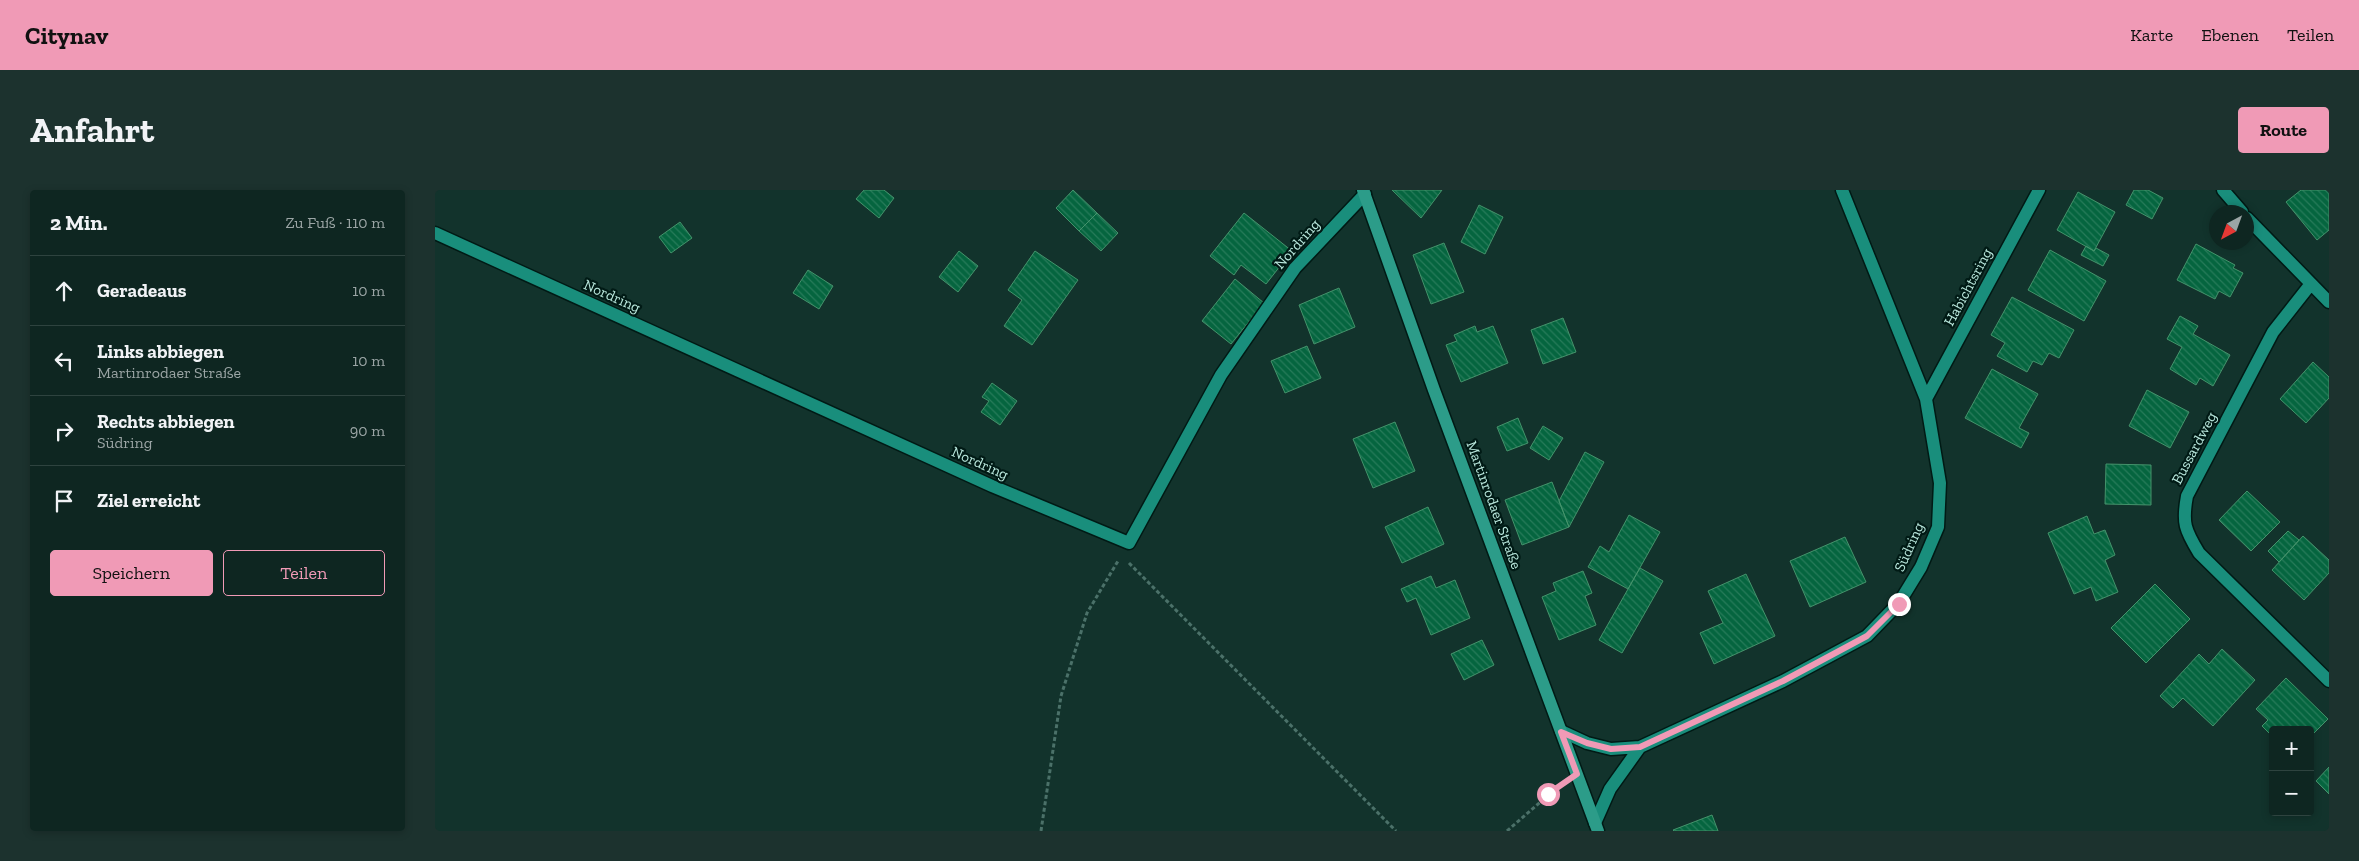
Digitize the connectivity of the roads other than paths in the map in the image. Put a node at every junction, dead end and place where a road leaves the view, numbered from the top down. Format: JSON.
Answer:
{"nodes":[{"id":1,"x":1841,"y":190,"type":"edge"},
{"id":2,"x":2039,"y":190,"type":"edge"},
{"id":3,"x":2223,"y":190,"type":"edge"},
{"id":4,"x":1364,"y":192,"type":"edge"},
{"id":5,"x":2236,"y":205,"type":"edge"},
{"id":6,"x":2254,"y":225,"type":"edge"},
{"id":7,"x":435,"y":233,"type":"edge"},
{"id":8,"x":2310,"y":285,"type":"junction"},
{"id":9,"x":2329,"y":302,"type":"edge"},
{"id":10,"x":1926,"y":398,"type":"junction"},
{"id":11,"x":2329,"y":681,"type":"edge"},
{"id":12,"x":1561,"y":732,"type":"junction"},
{"id":13,"x":1640,"y":747,"type":"junction"},
{"id":14,"x":1596,"y":827,"type":"edge"}],
"edges":[{"from":1,"to":10,"type":"street","name":"Südring"},
{"from":2,"to":10,"type":"street","name":"Habichtsring"},
{"from":3,"to":5,"type":"street"},
{"from":4,"to":7,"type":"street","name":"Nordring"},
{"from":4,"to":12,"type":"street","name":"Martinrodaer Straße"},
{"from":6,"to":8,"type":"street"},
{"from":8,"to":9,"type":"street"},
{"from":8,"to":11,"type":"street","name":"Bussardweg"},
{"from":10,"to":13,"type":"street","name":"Südring"},
{"from":12,"to":13,"type":"street","name":"Südring"},
{"from":12,"to":14,"type":"street","name":"Martinrodaer Straße"},
{"from":13,"to":14,"type":"street","name":"Südring"}]}
